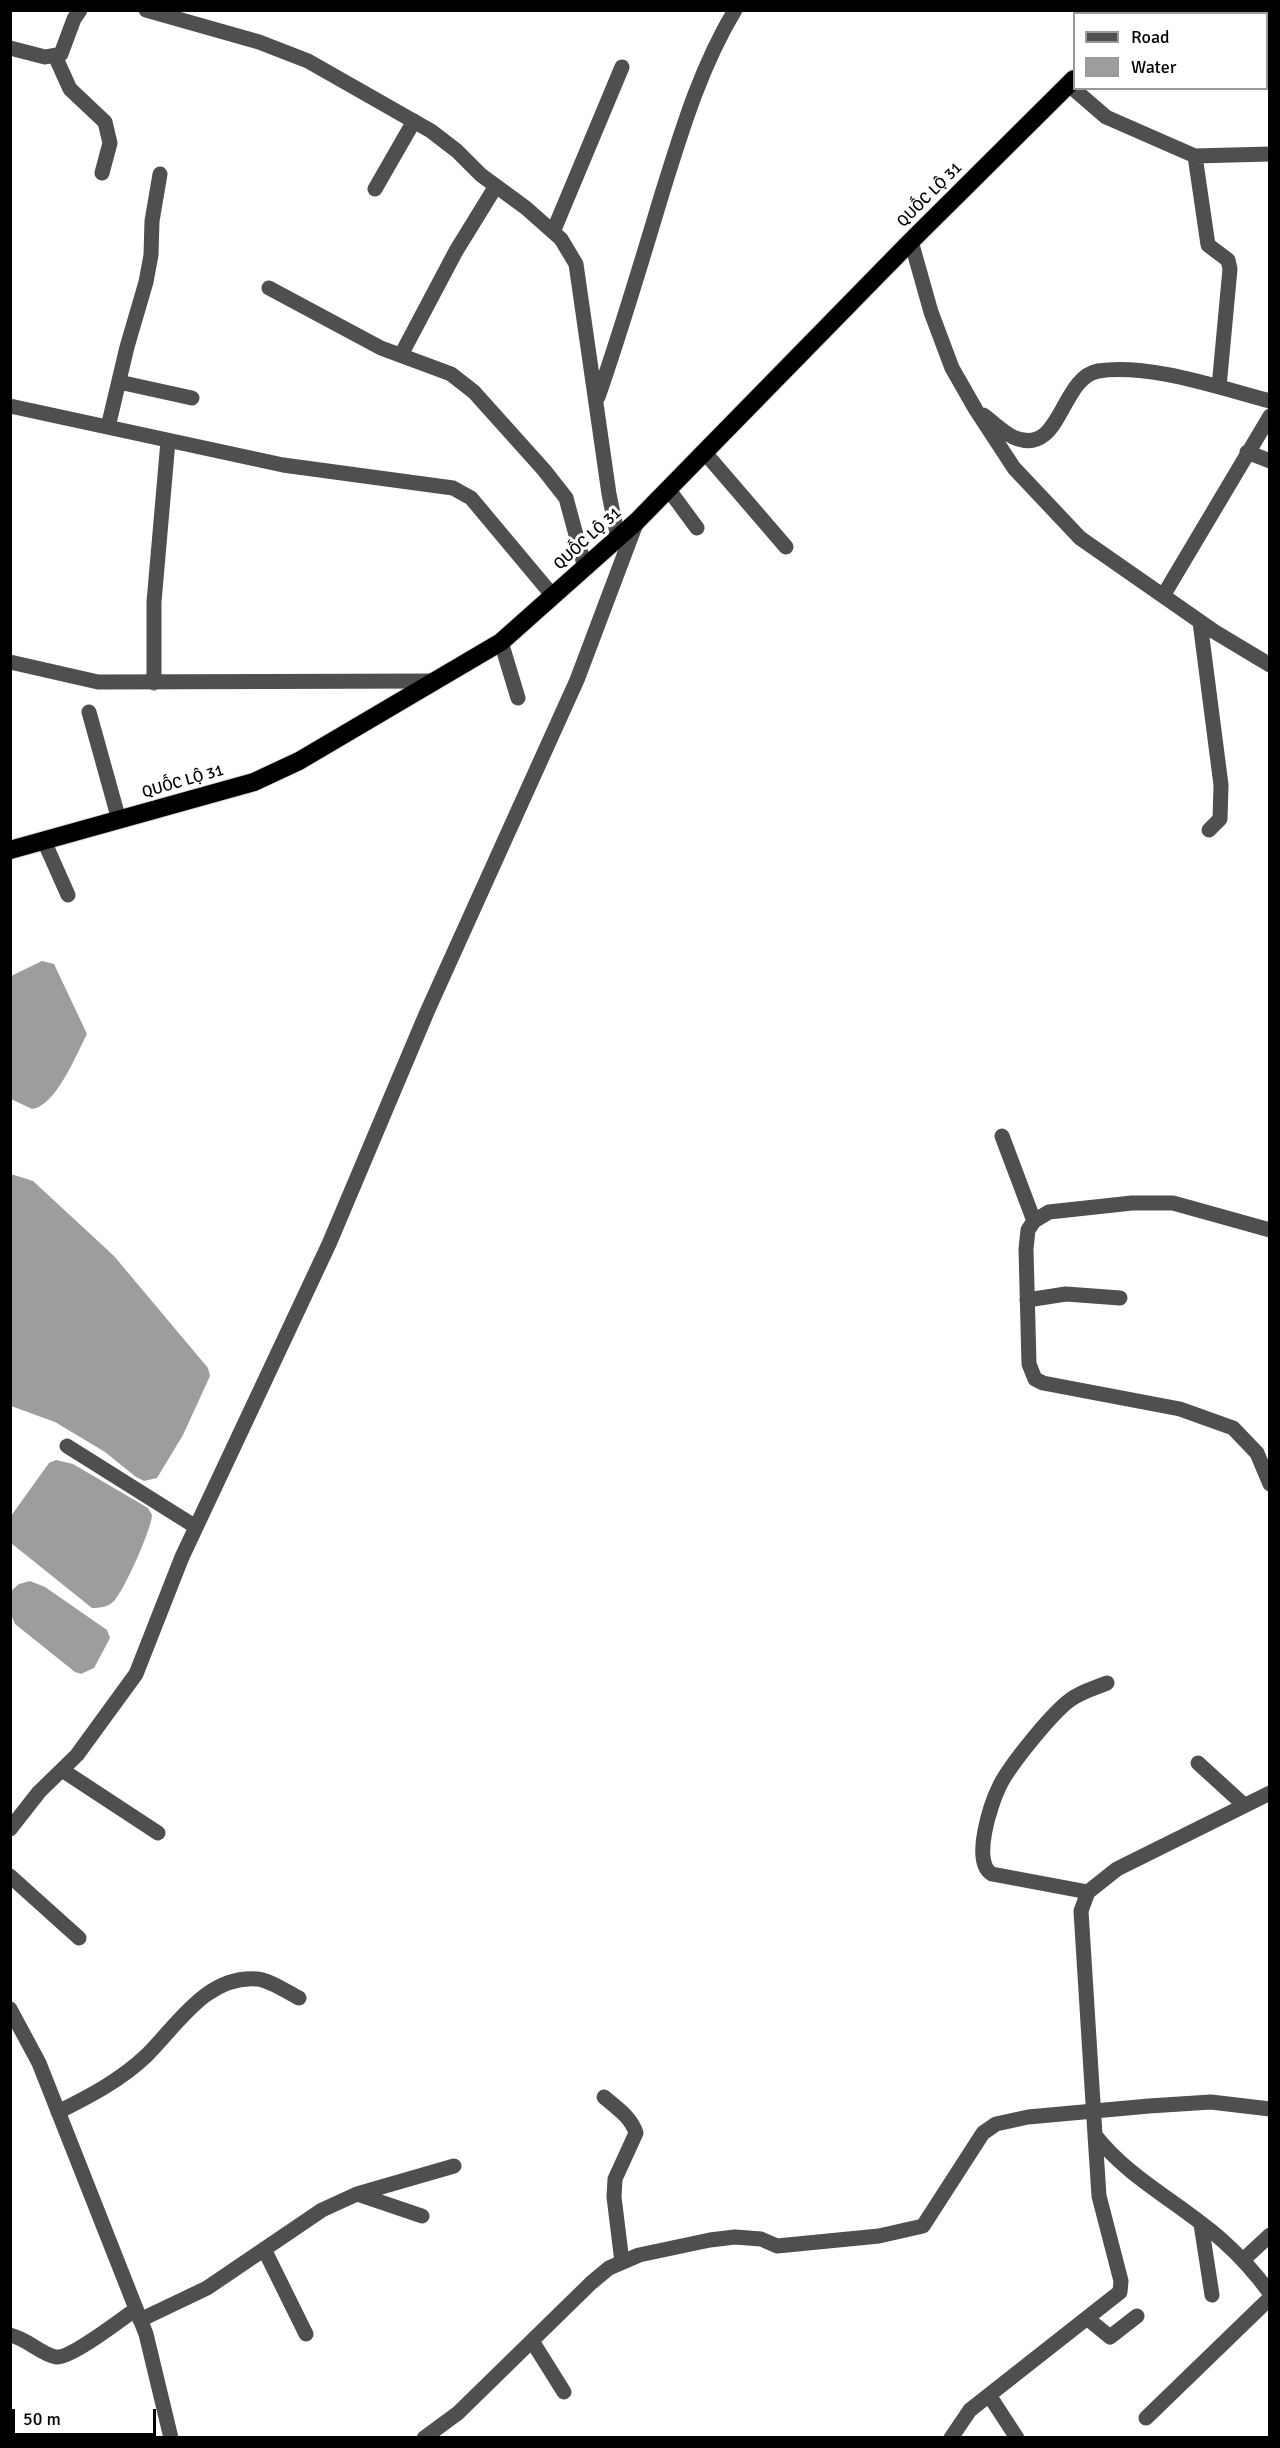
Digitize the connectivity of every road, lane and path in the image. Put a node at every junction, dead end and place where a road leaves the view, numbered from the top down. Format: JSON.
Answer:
{"nodes":[{"id":1,"x":80,"y":10,"type":"edge"},
{"id":2,"x":146,"y":10,"type":"edge"},
{"id":3,"x":735,"y":10,"type":"edge"},
{"id":4,"x":10,"y":48,"type":"edge"},
{"id":5,"x":55,"y":56,"type":"junction"},
{"id":6,"x":622,"y":67,"type":"dead end"},
{"id":7,"x":1072,"y":82,"type":"edge"},
{"id":8,"x":1080,"y":90,"type":"edge"},
{"id":9,"x":414,"y":121,"type":"junction"},
{"id":10,"x":1269,"y":154,"type":"edge"},
{"id":11,"x":1195,"y":156,"type":"junction"},
{"id":12,"x":102,"y":173,"type":"dead end"},
{"id":13,"x":160,"y":174,"type":"dead end"},
{"id":14,"x":496,"y":186,"type":"junction"},
{"id":15,"x":375,"y":189,"type":"dead end"},
{"id":16,"x":554,"y":232,"type":"junction"},
{"id":17,"x":911,"y":241,"type":"junction"},
{"id":18,"x":269,"y":288,"type":"dead end"},
{"id":19,"x":401,"y":355,"type":"junction"},
{"id":20,"x":119,"y":382,"type":"junction"},
{"id":21,"x":1219,"y":387,"type":"junction"},
{"id":22,"x":192,"y":398,"type":"dead end"},
{"id":23,"x":596,"y":401,"type":"junction"},
{"id":24,"x":1269,"y":401,"type":"edge"},
{"id":25,"x":10,"y":406,"type":"edge"},
{"id":26,"x":976,"y":410,"type":"junction"},
{"id":27,"x":1269,"y":416,"type":"edge"},
{"id":28,"x":108,"y":427,"type":"junction"},
{"id":29,"x":168,"y":441,"type":"junction"},
{"id":30,"x":1247,"y":452,"type":"junction"},
{"id":31,"x":706,"y":454,"type":"junction"},
{"id":32,"x":1269,"y":461,"type":"edge"},
{"id":33,"x":669,"y":490,"type":"junction"},
{"id":34,"x":637,"y":521,"type":"junction"},
{"id":35,"x":696,"y":528,"type":"dead end"},
{"id":36,"x":618,"y":538,"type":"junction"},
{"id":37,"x":786,"y":547,"type":"dead end"},
{"id":38,"x":585,"y":568,"type":"junction"},
{"id":39,"x":553,"y":596,"type":"junction"},
{"id":40,"x":1163,"y":596,"type":"junction"},
{"id":41,"x":1200,"y":622,"type":"junction"},
{"id":42,"x":501,"y":642,"type":"junction"},
{"id":43,"x":10,"y":662,"type":"edge"},
{"id":44,"x":1269,"y":665,"type":"edge"},
{"id":45,"x":436,"y":681,"type":"junction"},
{"id":46,"x":154,"y":683,"type":"junction"},
{"id":47,"x":518,"y":698,"type":"dead end"},
{"id":48,"x":89,"y":712,"type":"dead end"},
{"id":49,"x":119,"y":820,"type":"junction"},
{"id":50,"x":1209,"y":830,"type":"dead end"},
{"id":51,"x":44,"y":841,"type":"junction"},
{"id":52,"x":10,"y":850,"type":"edge"},
{"id":53,"x":68,"y":895,"type":"dead end"},
{"id":54,"x":1002,"y":1136,"type":"dead end"},
{"id":55,"x":1034,"y":1221,"type":"junction"},
{"id":56,"x":1269,"y":1230,"type":"edge"},
{"id":57,"x":1120,"y":1298,"type":"dead end"},
{"id":58,"x":1027,"y":1300,"type":"junction"},
{"id":59,"x":67,"y":1446,"type":"dead end"},
{"id":60,"x":1269,"y":1484,"type":"edge"},
{"id":61,"x":196,"y":1527,"type":"junction"},
{"id":62,"x":1107,"y":1683,"type":"dead end"},
{"id":63,"x":1198,"y":1763,"type":"dead end"},
{"id":64,"x":62,"y":1770,"type":"junction"},
{"id":65,"x":1269,"y":1793,"type":"edge"},
{"id":66,"x":1244,"y":1806,"type":"junction"},
{"id":67,"x":10,"y":1829,"type":"edge"},
{"id":68,"x":158,"y":1833,"type":"dead end"},
{"id":69,"x":10,"y":1876,"type":"edge"},
{"id":70,"x":1088,"y":1892,"type":"junction"},
{"id":71,"x":79,"y":1938,"type":"dead end"},
{"id":72,"x":299,"y":1998,"type":"dead end"},
{"id":73,"x":10,"y":2009,"type":"edge"},
{"id":74,"x":604,"y":2097,"type":"dead end"},
{"id":75,"x":1269,"y":2109,"type":"edge"},
{"id":76,"x":58,"y":2112,"type":"junction"},
{"id":77,"x":1093,"y":2113,"type":"junction"},
{"id":78,"x":1095,"y":2135,"type":"junction"},
{"id":79,"x":454,"y":2166,"type":"dead end"},
{"id":80,"x":357,"y":2194,"type":"junction"},
{"id":81,"x":422,"y":2216,"type":"dead end"},
{"id":82,"x":1201,"y":2223,"type":"junction"},
{"id":83,"x":1269,"y":2235,"type":"edge"},
{"id":84,"x":264,"y":2249,"type":"junction"},
{"id":85,"x":1243,"y":2260,"type":"junction"},
{"id":86,"x":622,"y":2262,"type":"junction"},
{"id":87,"x":1212,"y":2295,"type":"dead end"},
{"id":88,"x":1268,"y":2297,"type":"edge"},
{"id":89,"x":138,"y":2315,"type":"junction"},
{"id":90,"x":1137,"y":2316,"type":"dead end"},
{"id":91,"x":1088,"y":2319,"type":"junction"},
{"id":92,"x":1269,"y":2319,"type":"edge"},
{"id":93,"x":306,"y":2334,"type":"dead end"},
{"id":94,"x":10,"y":2335,"type":"edge"},
{"id":95,"x":532,"y":2341,"type":"junction"},
{"id":96,"x":564,"y":2392,"type":"dead end"},
{"id":97,"x":989,"y":2395,"type":"junction"},
{"id":98,"x":1146,"y":2418,"type":"dead end"},
{"id":99,"x":171,"y":2438,"type":"edge"},
{"id":100,"x":424,"y":2438,"type":"edge"},
{"id":101,"x":951,"y":2438,"type":"edge"},
{"id":102,"x":1017,"y":2438,"type":"edge"}],
"edges":[{"from":1,"to":5,"type":"street"},
{"from":2,"to":9,"type":"street"},
{"from":3,"to":23,"type":"street"},
{"from":4,"to":5,"type":"street"},
{"from":5,"to":12,"type":"street"},
{"from":6,"to":16,"type":"street"},
{"from":7,"to":17,"type":"highway","name":"QUỐC LỘ 31"},
{"from":8,"to":11,"type":"street"},
{"from":9,"to":14,"type":"street"},
{"from":9,"to":15,"type":"street"},
{"from":10,"to":11,"type":"street"},
{"from":11,"to":21,"type":"street"},
{"from":13,"to":20,"type":"street"},
{"from":14,"to":16,"type":"street"},
{"from":14,"to":19,"type":"street"},
{"from":16,"to":23,"type":"street"},
{"from":17,"to":26,"type":"street"},
{"from":17,"to":31,"type":"highway","name":"QUỐC LỘ 31"},
{"from":18,"to":19,"type":"street"},
{"from":19,"to":38,"type":"street"},
{"from":20,"to":22,"type":"street"},
{"from":20,"to":28,"type":"street"},
{"from":21,"to":24,"type":"street"},
{"from":21,"to":26,"type":"street"},
{"from":23,"to":36,"type":"street"},
{"from":25,"to":28,"type":"street"},
{"from":26,"to":40,"type":"street"},
{"from":27,"to":30,"type":"street"},
{"from":28,"to":29,"type":"street"},
{"from":29,"to":39,"type":"street"},
{"from":29,"to":46,"type":"street"},
{"from":30,"to":32,"type":"street"},
{"from":30,"to":40,"type":"street"},
{"from":31,"to":33,"type":"highway","name":"QUỐC LỘ 31"},
{"from":31,"to":37,"type":"street"},
{"from":33,"to":34,"type":"highway","name":"QUỐC LỘ 31"},
{"from":33,"to":35,"type":"street"},
{"from":34,"to":36,"type":"highway","name":"QUỐC LỘ 31"},
{"from":34,"to":61,"type":"street"},
{"from":36,"to":38,"type":"highway","name":"QUỐC LỘ 31"},
{"from":38,"to":39,"type":"highway","name":"QUỐC LỘ 31"},
{"from":39,"to":42,"type":"highway","name":"QUỐC LỘ 31"},
{"from":40,"to":41,"type":"street"},
{"from":41,"to":44,"type":"street"},
{"from":41,"to":50,"type":"street"},
{"from":42,"to":45,"type":"highway","name":"QUỐC LỘ 31"},
{"from":42,"to":47,"type":"street"},
{"from":43,"to":46,"type":"street"},
{"from":45,"to":46,"type":"street"},
{"from":45,"to":49,"type":"highway","name":"QUỐC LỘ 31"},
{"from":48,"to":49,"type":"street"},
{"from":49,"to":51,"type":"highway","name":"QUỐC LỘ 31"},
{"from":51,"to":52,"type":"highway","name":"QUỐC LỘ 31"},
{"from":51,"to":53,"type":"street"},
{"from":54,"to":55,"type":"street"},
{"from":55,"to":56,"type":"street"},
{"from":55,"to":58,"type":"street"},
{"from":57,"to":58,"type":"street"},
{"from":58,"to":60,"type":"street"},
{"from":59,"to":61,"type":"street"},
{"from":61,"to":64,"type":"street"},
{"from":62,"to":70,"type":"street"},
{"from":63,"to":66,"type":"street"},
{"from":64,"to":67,"type":"street"},
{"from":64,"to":68,"type":"street"},
{"from":65,"to":66,"type":"street"},
{"from":66,"to":70,"type":"street"},
{"from":69,"to":71,"type":"street"},
{"from":70,"to":77,"type":"street"},
{"from":72,"to":76,"type":"street"},
{"from":73,"to":76,"type":"street"},
{"from":74,"to":86,"type":"street"},
{"from":75,"to":77,"type":"street"},
{"from":76,"to":89,"type":"street"},
{"from":77,"to":78,"type":"street"},
{"from":77,"to":86,"type":"street"},
{"from":78,"to":82,"type":"street"},
{"from":78,"to":91,"type":"street"},
{"from":79,"to":80,"type":"street"},
{"from":80,"to":81,"type":"street"},
{"from":80,"to":84,"type":"street"},
{"from":82,"to":85,"type":"street"},
{"from":82,"to":87,"type":"street"},
{"from":83,"to":85,"type":"street"},
{"from":84,"to":89,"type":"street"},
{"from":84,"to":93,"type":"street"},
{"from":85,"to":88,"type":"street"},
{"from":86,"to":95,"type":"street"},
{"from":88,"to":92,"type":"street"},
{"from":88,"to":98,"type":"street"},
{"from":89,"to":94,"type":"street"},
{"from":89,"to":99,"type":"street"},
{"from":90,"to":91,"type":"street"},
{"from":91,"to":97,"type":"street"},
{"from":95,"to":96,"type":"street"},
{"from":95,"to":100,"type":"street"},
{"from":97,"to":101,"type":"street"},
{"from":97,"to":102,"type":"street"}]}
